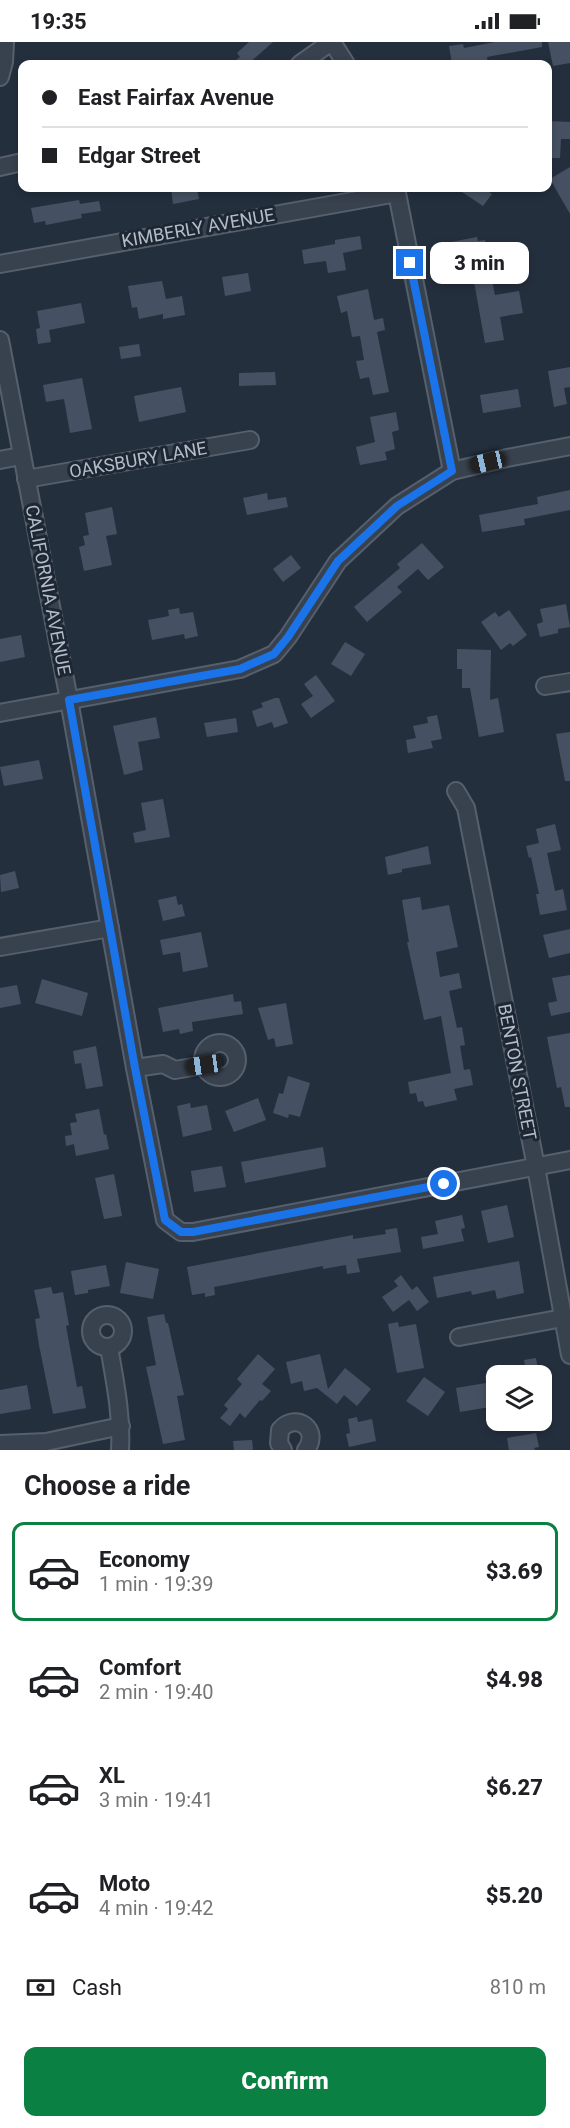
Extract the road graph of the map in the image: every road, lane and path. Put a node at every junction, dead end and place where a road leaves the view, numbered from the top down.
1 (5, 42) edge
2 (331, 42) edge
3 (306, 60) edge
4 (343, 60) edge
5 (0, 77) edge
6 (18, 163) edge
7 (0, 167) edge
8 (385, 192) edge
9 (396, 192) edge
10 (0, 264) edge
11 (0, 340) edge
12 (250, 440) dead end
13 (570, 446) edge
14 (21, 456) junction
15 (0, 460) edge
16 (452, 471) junction
17 (26, 479) junction
18 (570, 682) edge
19 (545, 686) dead end
20 (69, 700) junction
21 (0, 713) edge
22 (456, 791) dead end
23 (111, 928) junction
24 (0, 947) edge
25 (204, 1065) dead end
26 (135, 1068) junction
27 (570, 1160) edge
28 (536, 1167) junction
29 (563, 1318) junction
30 (459, 1337) dead end
31 (109, 1347) dead end
32 (570, 1355) edge
33 (122, 1426) junction
34 (0, 1444) edge
35 (120, 1450) edge
36 (284, 1450) edge
37 (306, 1450) edge

1 - 5 street
2 - 3 street
2 - 4 street
6 - 7 street
8 - 10 street, KIMBERLY AVENUE
9 - 16 street
11 - 14 street, CALIFORNIA AVENUE
12 - 17 street, OAKSBURY LANE
13 - 16 street
14 - 15 street
14 - 17 street, CALIFORNIA AVENUE
16 - 20 street
17 - 20 street, CALIFORNIA AVENUE
18 - 19 street
20 - 21 street
20 - 23 street, CALIFORNIA AVENUE
22 - 28 street, BENTON STREET
23 - 24 street
23 - 26 street, CALIFORNIA AVENUE
25 - 26 street
26 - 28 street, CALIFORNIA AVENUE
27 - 28 street
28 - 29 street, BENTON STREET
29 - 30 street
29 - 32 street, BENTON STREET
31 - 33 street
33 - 34 street
33 - 35 street
36 - 37 street

